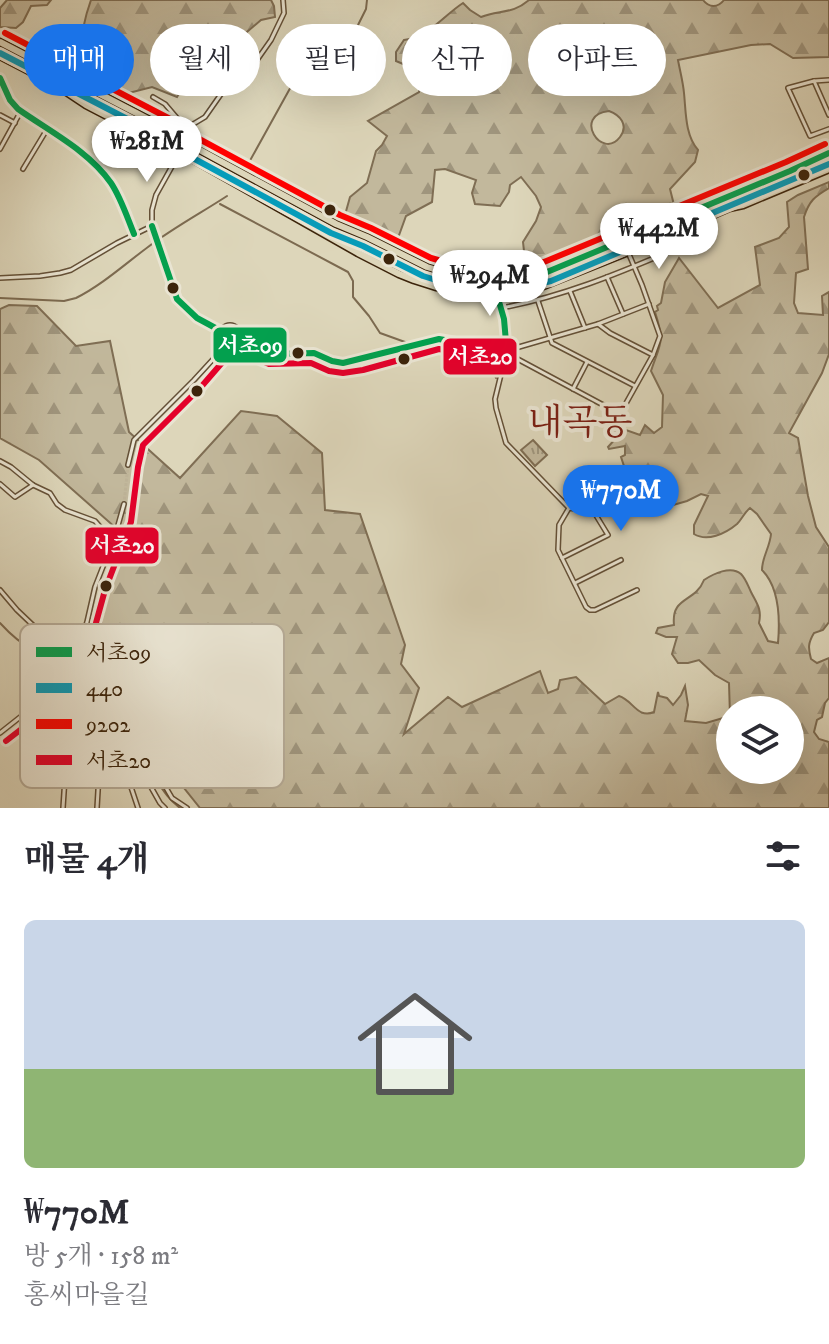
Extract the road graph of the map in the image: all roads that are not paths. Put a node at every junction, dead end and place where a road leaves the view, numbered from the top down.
1 (283, 0) edge
2 (0, 42) edge
3 (0, 56) edge
4 (0, 78) edge
5 (829, 80) edge
6 (814, 81) junction
7 (153, 97) dead end
8 (21, 111) junction
9 (0, 115) edge
10 (829, 115) edge
11 (15, 123) junction
12 (829, 129) edge
13 (46, 130) junction
14 (187, 130) junction
15 (185, 142) junction
16 (0, 149) edge
17 (180, 152) junction
18 (829, 153) edge
19 (23, 169) dead end
20 (829, 169) edge
21 (152, 226) junction
22 (134, 234) junction
23 (673, 250) dead end
24 (628, 252) junction
25 (635, 266) junction
26 (607, 277) junction
27 (0, 278) edge
28 (493, 281) junction
29 (495, 291) junction
30 (570, 291) junction
31 (538, 301) junction
32 (650, 304) junction
33 (501, 308) junction
34 (623, 314) junction
35 (598, 324) junction
36 (585, 328) junction
37 (221, 331) junction
38 (549, 337) junction
39 (239, 340) junction
40 (506, 342) junction
41 (225, 344) junction
42 (495, 349) junction
43 (512, 349) junction
44 (510, 355) junction
45 (653, 355) junction
46 (505, 358) junction
47 (587, 362) junction
48 (635, 386) junction
49 (573, 389) junction
50 (0, 461) edge
51 (128, 465) tunnel mouth
52 (0, 484) edge
53 (33, 485) junction
54 (124, 504) tunnel mouth
55 (569, 508) junction
56 (115, 536) junction
57 (562, 558) junction
58 (621, 560) dead end
59 (575, 583) junction
60 (0, 590) edge
61 (637, 590) dead end
62 (32, 624) edge
63 (86, 624) edge
64 (20, 717) edge
65 (0, 733) edge
66 (64, 788) edge
67 (99, 788) edge
68 (131, 788) edge
69 (152, 788) edge
70 (166, 788) edge
71 (63, 808) edge
72 (97, 808) edge
73 (138, 808) edge
74 (165, 808) edge
75 (187, 808) edge

1 - 14 street
2 - 15 main road
3 - 17 main road
4 - 8 street
5 - 6 street
6 - 10 street
6 - 12 street
7 - 14 street
8 - 11 street
8 - 13 street
9 - 11 street
11 - 16 street
13 - 19 street
13 - 22 street
14 - 15 street
15 - 17 street
15 - 28 main road
17 - 21 street
17 - 29 main road
18 - 28 main road
20 - 24 main road
21 - 22 street
21 - 37 street
22 - 27 street
23 - 25 street
24 - 25 street
24 - 29 main road
25 - 26 street
25 - 32 street
26 - 30 street
26 - 34 street
28 - 29 street
29 - 33 street
30 - 31 street
30 - 36 street
31 - 33 street
31 - 38 street
32 - 34 street
32 - 45 street
33 - 40 street
34 - 35 street
35 - 36 street
35 - 45 street
36 - 38 street
37 - 39 street
37 - 41 street
38 - 43 street
38 - 47 street
39 - 41 street
39 - 42 street
40 - 42 street
40 - 43 street
41 - 51 street
42 - 46 street
43 - 44 street
44 - 46 street
44 - 49 street
45 - 48 street
46 - 55 street
47 - 48 street
47 - 49 street
48 - 49 street
50 - 53 street
52 - 53 street
53 - 56 street
54 - 56 street
55 - 57 street
55 - 57 street
56 - 63 street
57 - 59 street
58 - 59 street
59 - 61 street
60 - 62 street
64 - 65 street
66 - 71 street
67 - 72 street
68 - 73 street
69 - 74 street
70 - 75 street

